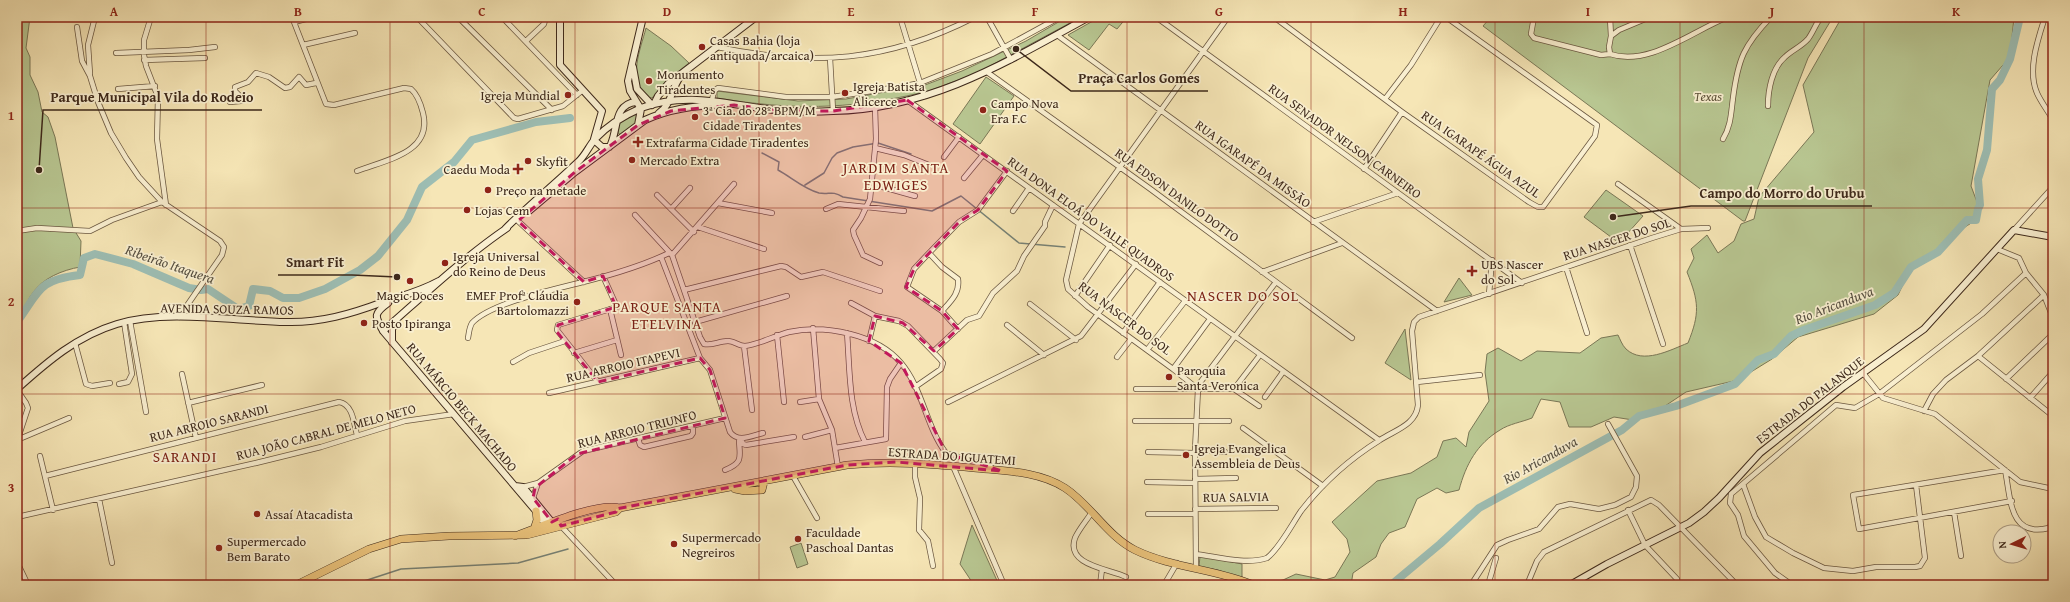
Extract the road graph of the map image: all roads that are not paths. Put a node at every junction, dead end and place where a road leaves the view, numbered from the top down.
1 (95, 17) edge
2 (151, 17) edge
3 (314, 17) edge
4 (417, 17) edge
5 (458, 17) edge
6 (502, 17) edge
7 (546, 17) edge
8 (560, 17) edge
9 (643, 17) edge
10 (756, 17) edge
11 (781, 17) edge
12 (830, 17) edge
13 (900, 17) edge
14 (975, 17) edge
15 (987, 17) edge
16 (1060, 17) edge
17 (1089, 17) edge
18 (1156, 17) edge
19 (1228, 17) edge
20 (1274, 17) edge
21 (1441, 17) edge
22 (1446, 17) edge
23 (1534, 17) edge
24 (1608, 17) edge
25 (1650, 17) edge
26 (1728, 17) edge
27 (1771, 17) edge
28 (1818, 17) edge
29 (2045, 17) edge
30 (293, 20) edge
31 (77, 27) dead end
32 (355, 33) dead end
33 (1057, 34) junction
34 (1611, 36) junction
35 (526, 41) junction
36 (303, 45) junction
37 (909, 45) junction
38 (215, 47) dead end
39 (717, 47) junction
40 (1004, 48) junction
41 (144, 51) junction
42 (1203, 51) junction
43 (116, 53) dead end
44 (1610, 54) junction
45 (204, 58) dead end
46 (830, 58) junction
47 (144, 60) junction
48 (1011, 60) junction
49 (633, 62) junction
50 (987, 72) junction
51 (683, 73) junction
52 (90, 76) junction
53 (316, 83) junction
54 (920, 83) junction
55 (155, 86) junction
56 (118, 90) dead end
57 (583, 90) junction
58 (577, 95) junction
59 (924, 96) junction
60 (832, 97) junction
61 (1385, 99) junction
62 (670, 100) junction
63 (712, 100) junction
64 (907, 100) junction
65 (230, 102) dead end
66 (636, 102) junction
67 (653, 104) junction
68 (734, 104) junction
69 (1768, 106) dead end
70 (875, 107) junction
71 (641, 109) junction
72 (552, 110) junction
73 (1160, 110) junction
74 (833, 111) junction
75 (1402, 112) junction
76 (657, 114) junction
77 (2053, 120) edge
78 (616, 122) junction
79 (638, 125) junction
80 (959, 137) junction
81 (1723, 139) dead end
82 (594, 140) junction
83 (609, 147) junction
84 (875, 148) junction
85 (983, 155) junction
86 (944, 157) dead end
87 (929, 165) dead end
88 (1120, 167) junction
89 (1364, 169) junction
90 (357, 171) dead end
91 (1007, 171) junction
92 (964, 178) dead end
93 (734, 184) dead end
94 (872, 184) junction
95 (1618, 184) dead end
96 (2053, 187) edge
97 (690, 188) dead end
98 (1029, 188) junction
99 (1398, 193) junction
100 (657, 195) dead end
101 (915, 196) dead end
102 (162, 202) junction
103 (718, 203) junction
104 (868, 204) junction
105 (166, 205) junction
106 (1053, 205) junction
107 (671, 209) junction
108 (826, 210) dead end
109 (904, 211) dead end
110 (1013, 211) dead end
111 (772, 213) dead end
112 (635, 215) dead end
113 (518, 221) junction
114 (1313, 222) junction
115 (1078, 224) junction
116 (698, 228) junction
117 (1708, 228) dead end
118 (505, 229) junction
119 (1681, 229) junction
120 (2014, 230) junction
121 (17, 231) edge
122 (694, 232) junction
123 (2053, 237) edge
124 (1342, 243) junction
125 (1110, 245) junction
126 (1630, 245) junction
127 (764, 249) dead end
128 (1997, 249) junction
129 (929, 253) junction
130 (671, 254) junction
131 (662, 257) junction
132 (1492, 260) junction
133 (880, 263) dead end
134 (1136, 264) junction
135 (1566, 267) junction
136 (1262, 272) junction
137 (2026, 273) junction
138 (603, 276) junction
139 (439, 281) junction
140 (584, 282) junction
141 (1160, 282) junction
142 (1276, 282) junction
143 (1522, 283) junction
144 (684, 290) junction
145 (880, 291) dead end
146 (1489, 294) junction
147 (2044, 295) junction
148 (787, 296) dead end
149 (1075, 296) junction
150 (400, 298) junction
151 (392, 300) junction
152 (1185, 301) junction
153 (851, 303) dead end
154 (1030, 304) dead end
155 (610, 309) junction
156 (409, 310) junction
157 (361, 311) junction
158 (1436, 311) junction
159 (942, 312) junction
160 (1098, 315) junction
161 (875, 316) junction
162 (179, 317) junction
163 (377, 318) junction
164 (398, 318) junction
165 (2053, 318) edge
166 (1210, 319) junction
167 (127, 322) junction
168 (695, 322) junction
169 (1007, 325) dead end
170 (813, 328) junction
171 (958, 329) junction
172 (383, 331) junction
173 (847, 333) junction
174 (1123, 333) junction
175 (1587, 333) dead end
176 (2053, 334) edge
177 (777, 335) junction
178 (1235, 337) junction
179 (468, 338) dead end
180 (1352, 338) dead end
181 (1131, 339) junction
182 (617, 340) junction
183 (1076, 340) junction
184 (565, 341) junction
185 (869, 341) junction
186 (392, 342) junction
187 (75, 343) junction
188 (1663, 344) dead end
189 (744, 346) junction
190 (1147, 350) junction
191 (934, 351) junction
192 (574, 353) junction
193 (621, 355) dead end
194 (1044, 355) junction
195 (1260, 355) junction
196 (1978, 356) junction
197 (1117, 357) dead end
198 (700, 358) junction
199 (513, 362) dead end
200 (901, 363) junction
201 (1173, 369) junction
202 (1283, 372) junction
203 (2053, 372) edge
204 (1863, 373) junction
205 (182, 374) dead end
206 (1480, 375) dead end
207 (2006, 379) junction
208 (598, 382) junction
209 (1417, 382) junction
210 (110, 383) dead end
211 (119, 384) dead end
212 (262, 385) dead end
213 (915, 387) junction
214 (1197, 388) junction
215 (1136, 389) dead end
216 (1234, 389) junction
217 (17, 390) edge
218 (549, 393) dead end
219 (1879, 394) junction
220 (1265, 398) dead end
221 (2030, 398) junction
222 (819, 399) junction
223 (784, 402) dead end
224 (800, 402) dead end
225 (948, 402) dead end
226 (188, 404) junction
227 (1259, 406) dead end
228 (752, 410) dead end
229 (1924, 411) junction
230 (146, 412) dead end
231 (454, 414) junction
232 (2053, 416) edge
233 (69, 418) dead end
234 (725, 418) junction
235 (1135, 420) dead end
236 (1196, 421) junction
237 (1229, 421) dead end
238 (1608, 424) dead end
239 (693, 426) junction
240 (1243, 428) dead end
241 (832, 430) junction
242 (763, 433) dead end
243 (357, 435) junction
244 (794, 437) dead end
245 (804, 437) dead end
246 (196, 438) junction
247 (638, 438) junction
248 (740, 438) junction
249 (1379, 440) junction
250 (17, 441) edge
251 (864, 442) junction
252 (835, 448) junction
253 (1195, 451) junction
254 (1148, 452) dead end
255 (1224, 452) dead end
256 (40, 456) dead end
257 (915, 463) junction
258 (953, 466) junction
259 (838, 467) junction
260 (724, 470) dead end
261 (2005, 470) junction
262 (1002, 471) junction
263 (45, 476) junction
264 (793, 476) junction
265 (1236, 478) dead end
266 (1195, 481) junction
267 (1147, 482) dead end
268 (538, 483) junction
269 (1743, 484) junction
270 (1916, 485) junction
271 (515, 486) junction
272 (1323, 486) junction
273 (523, 487) junction
274 (2053, 489) edge
275 (532, 498) junction
276 (98, 499) junction
277 (2012, 501) junction
278 (1276, 508) dead end
279 (617, 509) junction
280 (53, 510) junction
281 (1628, 510) junction
282 (1195, 511) junction
283 (536, 512) junction
284 (1092, 512) junction
285 (1954, 512) junction
286 (1148, 514) dead end
287 (17, 517) edge
288 (817, 518) dead end
289 (1921, 518) junction
290 (2053, 522) edge
291 (552, 526) junction
292 (1681, 527) junction
293 (534, 529) junction
294 (515, 536) junction
295 (1645, 545) junction
296 (1196, 554) junction
297 (1961, 556) dead end
298 (1496, 558) dead end
299 (17, 562) edge
300 (112, 563) dead end
301 (1177, 563) junction
302 (933, 566) dead end
303 (1196, 568) junction
304 (1102, 569) junction
305 (1126, 577) dead end
306 (1677, 579) dead end
307 (1475, 580) junction
308 (28, 585) edge
309 (296, 585) edge
310 (616, 585) edge
311 (1004, 585) edge
312 (1100, 585) edge
313 (1164, 585) edge
314 (1254, 585) edge
315 (1471, 585) edge
316 (1481, 585) edge
317 (1488, 585) edge
318 (1527, 585) edge
319 (1570, 585) edge
320 (1737, 585) edge
321 (1792, 585) edge

1 - 52 street
2 - 41 street
3 - 30 street
4 - 72 street
5 - 72 street
6 - 35 street
7 - 35 street
8 - 57 main road
9 - 49 main road
10 - 39 main road
11 - 12 street
13 - 37 street
14 - 37 street
15 - 40 street
16 - 40 street
17 - 33 main road
18 - 42 street, RUA SENADOR NELSON CARNEIRO
19 - 42 street, RUA NASCER DO SOL
20 - 61 street, RUA IGARAPÉ ÁGUA AZUL
21 - 61 street
22 - 75 street, RUA IGARAPÉ ÁGUA AZUL
23 - 44 street
24 - 34 street
25 - 34 street
26 - 44 street
27 - 81 street
28 - 69 street
29 - 77 street
30 - 36 street
31 - 52 street
32 - 36 street
33 - 48 main road
33 - 73 street, RUA IGARAPÉ DA MISSÃO
34 - 44 street
35 - 58 street
36 - 53 street
37 - 46 street
37 - 54 street
38 - 41 street
39 - 46 street
39 - 51 main road
40 - 48 street
40 - 54 street
41 - 43 street
41 - 47 street
42 - 73 street, RUA NASCER DO SOL
42 - 89 street, RUA SENADOR NELSON CARNEIRO
45 - 47 street
46 - 60 street
47 - 55 street
48 - 50 main road
49 - 66 main road
49 - 67 main road
50 - 59 main road
50 - 88 street, RUA EDSON DANILO DOTTO
51 - 62 main road
51 - 67 main road
52 - 102 street
53 - 65 street
53 - 90 street
54 - 59 street
54 - 60 street
55 - 56 street
55 - 105 street
57 - 58 street
57 - 82 main road
58 - 72 street
59 - 64 main road
60 - 63 street
60 - 74 street
61 - 75 street, RUA IGARAPÉ ÁGUA AZUL
62 - 63 main road
62 - 67 main road
62 - 76 main road
63 - 68 main road
64 - 70 main road
64 - 80 street, RUA DONA ELOÁ DO VALLE QUADROS
66 - 71 main road
66 - 78 main road
67 - 71 main road
68 - 74 main road
68 - 76 main road
70 - 74 main road
70 - 84 street
71 - 78 main road
71 - 79 main road
73 - 88 street, RUA NASCER DO SOL
73 - 114 street, RUA IGARAPÉ DA MISSÃO
75 - 89 street
76 - 79 main road, AVENIDA SOUZA RAMOS
78 - 82 main road
78 - 83 main road
79 - 83 main road, AVENIDA SOUZA RAMOS
80 - 85 street, RUA DONA ELOÁ DO VALLE QUADROS
80 - 86 street
82 - 83 main road
82 - 118 main road, AVENIDA SOUZA RAMOS
83 - 113 main road, AVENIDA SOUZA RAMOS
84 - 87 street
84 - 94 street
85 - 91 street, RUA DONA ELOÁ DO VALLE QUADROS
85 - 92 street
88 - 115 street, RUA NASCER DO SOL
88 - 136 street, RUA EDSON DANILO DOTTO
89 - 99 street, RUA SENADOR NELSON CARNEIRO
91 - 98 street, RUA DONA ELOÁ DO VALLE QUADROS
91 - 129 street
93 - 103 street
94 - 101 street
94 - 104 street
95 - 119 street
96 - 120 street
97 - 107 street
98 - 106 street, RUA DONA ELOÁ DO VALLE QUADROS
98 - 110 street
99 - 114 street
99 - 132 street, RUA SENADOR NELSON CARNEIRO
100 - 107 street
102 - 105 street
102 - 121 street
103 - 111 street
103 - 116 street
104 - 108 street
104 - 109 street
104 - 133 street
105 - 162 street
106 - 115 street, RUA DONA ELOÁ DO VALLE QUADROS
106 - 171 street
107 - 122 street
112 - 130 street
113 - 118 main road, AVENIDA SOUZA RAMOS
113 - 140 street
114 - 124 street, RUA IGARAPÉ DA MISSÃO
115 - 125 street, RUA DONA ELOÁ DO VALLE QUADROS
115 - 149 street, RUA NASCER DO SOL
116 - 122 street
116 - 127 street
117 - 119 street, RUA NASCER DO SOL
118 - 139 main road, AVENIDA SOUZA RAMOS
119 - 126 street, RUA NASCER DO SOL
120 - 123 main road
120 - 128 main road, ESTRADA DO PALANQUE
122 - 130 street
124 - 136 street
124 - 158 street, RUA IGARAPÉ DA MISSÃO
125 - 134 street, RUA DONA ELOÁ DO VALLE QUADROS
125 - 149 street
126 - 135 street, RUA NASCER DO SOL
126 - 188 street
128 - 137 street
128 - 204 main road, ESTRADA DO PALANQUE
129 - 159 street
129 - 159 street
130 - 131 street
130 - 144 street
131 - 138 street
131 - 198 street
132 - 143 street, RUA SENADOR NELSON CARNEIRO
132 - 146 street
134 - 141 street, RUA DONA ELOÁ DO VALLE QUADROS
134 - 160 street
135 - 143 street, RUA NASCER DO SOL
135 - 175 street
136 - 142 street, RUA EDSON DANILO DOTTO
137 - 147 street
137 - 219 street
138 - 140 street
138 - 155 street
139 - 150 main road, AVENIDA SOUZA RAMOS
139 - 156 main road, AVENIDA SOUZA RAMOS
140 - 179 street
141 - 152 street, RUA DONA ELOÁ DO VALLE QUADROS
141 - 174 street
142 - 178 street
142 - 180 street, RUA EDSON DANILO DOTTO
143 - 146 street, RUA NASCER DO SOL
144 - 145 street
144 - 168 street
146 - 158 street, RUA NASCER DO SOL
147 - 165 street
147 - 196 street
148 - 168 street
149 - 160 street, RUA NASCER DO SOL
150 - 151 main road, AVENIDA SOUZA RAMOS
150 - 156 main road
151 - 157 main road, AVENIDA SOUZA RAMOS
151 - 163 main road, AVENIDA SOUZA RAMOS
152 - 166 street, RUA DONA ELOÁ DO VALLE QUADROS
152 - 190 street
153 - 161 street
154 - 183 street
155 - 182 street
155 - 184 street
156 - 164 main road, AVENIDA SOUZA RAMOS
157 - 162 main road, AVENIDA SOUZA RAMOS
157 - 163 main road
158 - 209 street, RUA NASCER DO SOL
159 - 171 street
160 - 174 street, RUA NASCER DO SOL
160 - 183 street
161 - 185 street
161 - 191 street
162 - 167 main road, AVENIDA SOUZA RAMOS
163 - 172 main road
164 - 172 main road, AVENIDA SOUZA RAMOS
164 - 186 main road, RUA MÁRCIO BECK MACHADO
166 - 178 street, RUA DONA ELOÁ DO VALLE QUADROS
166 - 201 street
167 - 187 main road, AVENIDA SOUZA RAMOS
167 - 211 street
167 - 230 street
168 - 189 street
169 - 194 street
170 - 173 street
170 - 177 street
170 - 222 street
171 - 191 street
172 - 186 main road, RUA MÁRCIO BECK MACHADO
173 - 185 street
173 - 251 street
174 - 181 street, RUA NASCER DO SOL
176 - 207 street
177 - 189 street
177 - 223 street
178 - 195 street, RUA DONA ELOÁ DO VALLE QUADROS
178 - 214 street
181 - 190 street, RUA NASCER DO SOL
181 - 197 street
182 - 192 street
182 - 193 street
183 - 194 street
184 - 192 street
184 - 199 street
185 - 200 street
186 - 231 main road, RUA MÁRCIO BECK MACHADO
187 - 210 street
187 - 217 main road, AVENIDA SOUZA RAMOS
189 - 228 street
190 - 201 street, RUA NASCER DO SOL
191 - 213 street
192 - 208 street
194 - 225 street
195 - 202 street, RUA DONA ELOÁ DO VALLE QUADROS
195 - 216 street
196 - 207 street
196 - 229 street
198 - 208 street, RUA ARROIO ITAPEVI
198 - 234 street
200 - 213 street
200 - 251 street
201 - 214 street, RUA NASCER DO SOL
202 - 220 street
202 - 249 street, RUA DONA ELOÁ DO VALLE QUADROS
203 - 221 street
204 - 219 street
204 - 292 main road, ESTRADA DO PALANQUE
205 - 226 street
206 - 209 street
207 - 221 street
208 - 218 street, RUA ARROIO ITAPEVI
209 - 249 street, RUA NASCER DO SOL
212 - 226 street
213 - 262 street
214 - 215 street
214 - 216 street
214 - 236 street
216 - 227 street
217 - 250 street
219 - 229 street
219 - 269 street
221 - 232 street
222 - 224 street
222 - 241 street
226 - 246 street
229 - 261 street
231 - 243 street, RUA JOÃO CABRAL DE MELO NETO
231 - 271 main road, RUA MÁRCIO BECK MACHADO
233 - 250 street
234 - 239 street, RUA ARROIO TRIUNFO
234 - 248 street
235 - 236 street
236 - 237 street
236 - 253 street
238 - 307 street
239 - 247 street, RUA ARROIO TRIUNFO
239 - 247 street
240 - 272 street
241 - 245 street
241 - 252 street
242 - 248 street
243 - 246 street, RUA ARROIO SARANDI
243 - 276 street, RUA JOÃO CABRAL DE MELO NETO
244 - 248 street
246 - 263 street, RUA ARROIO SARANDI
247 - 268 street, RUA ARROIO TRIUNFO
248 - 260 street
249 - 272 street, RUA NASCER DO SOL
251 - 252 street
252 - 259 street
253 - 254 street
253 - 255 street
253 - 266 street
256 - 263 street
257 - 258 main road, ESTRADA DO IGUATEMI
257 - 259 main road, ESTRADA DO IGUATEMI
257 - 302 street
258 - 262 main road, ESTRADA DO IGUATEMI
258 - 311 street
259 - 264 main road, ESTRADA DO IGUATEMI
261 - 270 street
261 - 274 street
261 - 277 street
262 - 284 main road, ESTRADA DO IGUATEMI
263 - 280 street
264 - 279 main road, ESTRADA DO IGUATEMI
264 - 288 street
265 - 266 street
266 - 267 street
266 - 282 street
268 - 273 street
268 - 275 street
269 - 289 street
269 - 321 street
270 - 289 street
270 - 289 street
271 - 273 main road, RUA MÁRCIO BECK MACHADO
271 - 283 main road, RUA MÁRCIO BECK MACHADO
272 - 296 street, RUA NASCER DO SOL
273 - 275 main road, RUA MÁRCIO BECK MACHADO
275 - 291 main road, RUA MÁRCIO BECK MACHADO
276 - 280 street, RUA JOÃO CABRAL DE MELO NETO
276 - 300 street
277 - 285 street
277 - 290 street
278 - 282 street, RUA SALVIA
279 - 291 main road, ESTRADA DO IGUATEMI
279 - 291 main road, ESTRADA DO IGUATEMI
280 - 287 street, RUA JOÃO CABRAL DE MELO NETO
281 - 292 street
281 - 295 street
281 - 318 street
282 - 286 street, RUA SALVIA
282 - 296 street
283 - 291 main road, RUA MÁRCIO BECK MACHADO
283 - 293 main road
284 - 301 main road, ESTRADA DO IGUATEMI
284 - 304 street
285 - 289 street
285 - 297 street
291 - 293 main road, ESTRADA DO IGUATEMI
291 - 294 main road, ESTRADA DO IGUATEMI
291 - 310 street, RUA MÁRCIO BECK MACHADO
292 - 295 main road, ESTRADA DO PALANQUE
292 - 320 street
293 - 294 main road, ESTRADA DO IGUATEMI
294 - 309 main road, ESTRADA DO IGUATEMI
295 - 306 street
295 - 319 main road, ESTRADA DO PALANQUE
296 - 303 street
298 - 317 street
299 - 308 street
301 - 303 main road, ESTRADA DO IGUATEMI
301 - 313 street
303 - 314 main road, ESTRADA DO IGUATEMI
304 - 305 street
304 - 312 street
307 - 315 street
307 - 316 street

